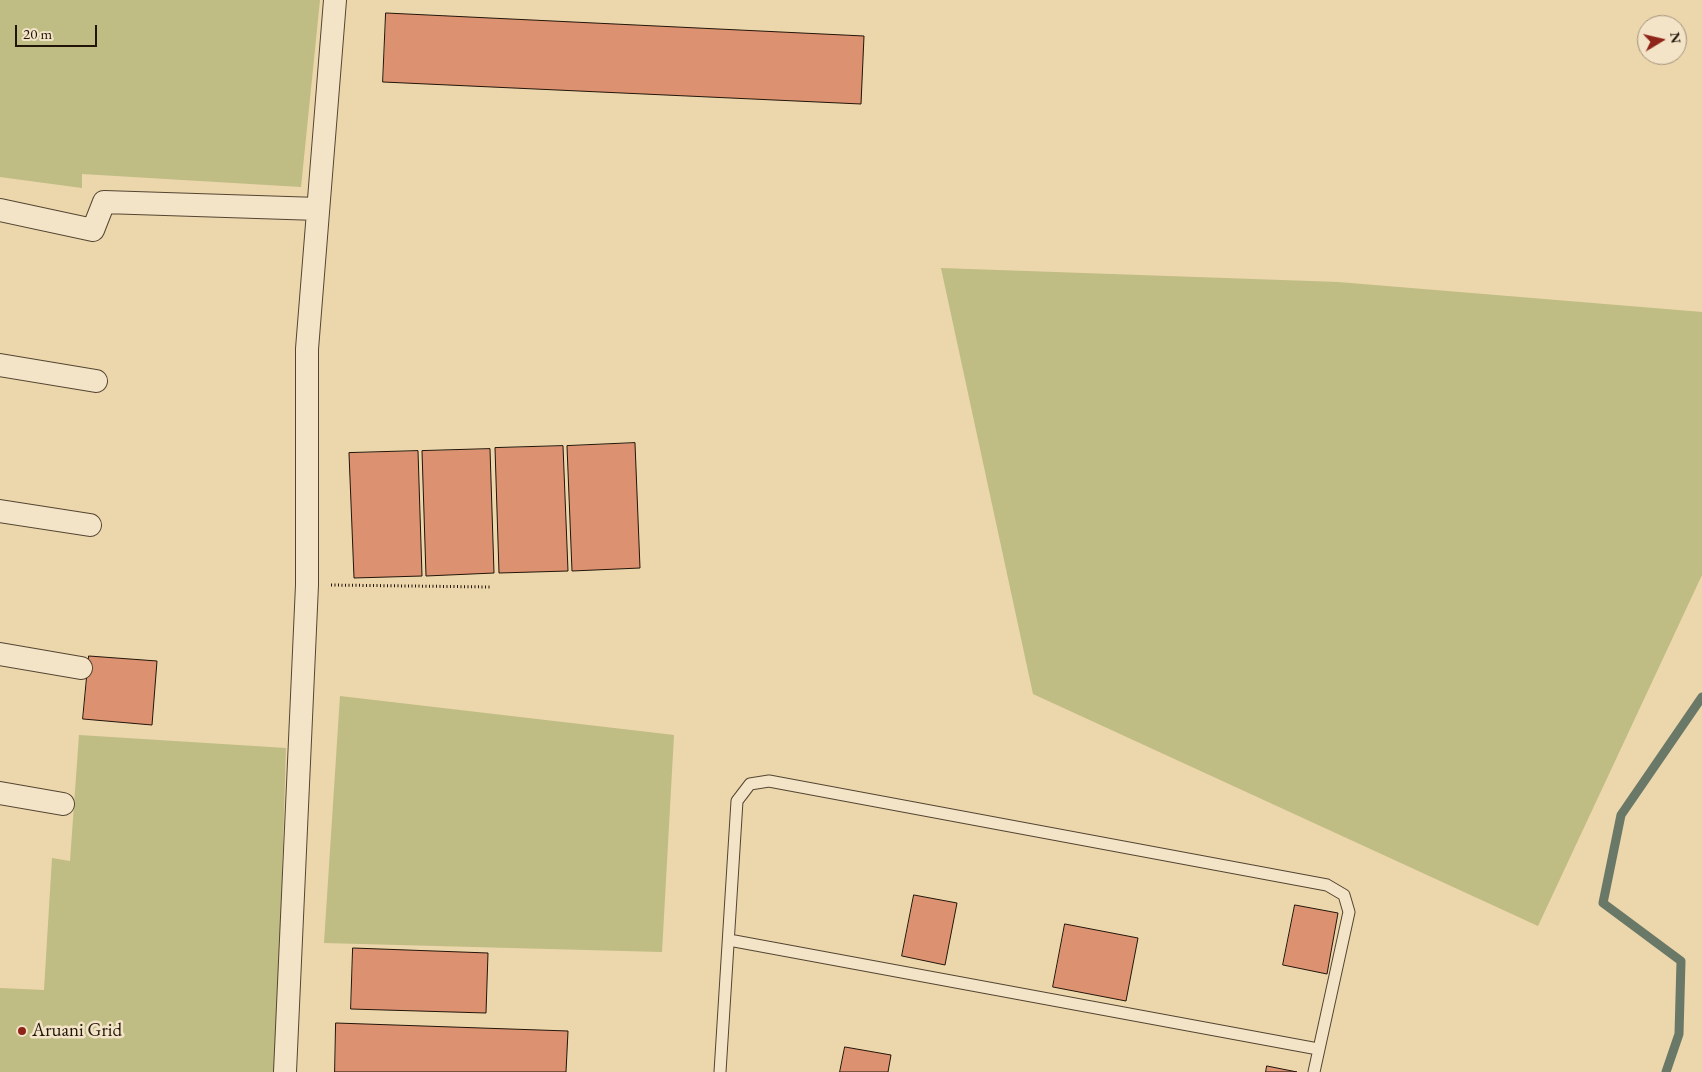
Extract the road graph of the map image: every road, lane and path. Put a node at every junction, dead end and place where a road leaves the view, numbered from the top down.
1 (335, 0) edge
2 (318, 209) junction
3 (0, 210) edge
4 (0, 366) edge
5 (96, 381) dead end
6 (0, 511) edge
7 (90, 525) dead end
8 (307, 585) junction
9 (490, 587) dead end
10 (0, 654) edge
11 (81, 668) dead end
12 (0, 793) edge
13 (63, 804) dead end
14 (729, 940) junction
15 (1318, 1049) junction
16 (285, 1072) edge
17 (720, 1072) edge
18 (1314, 1072) edge

1 - 2 street
2 - 3 street
2 - 8 street
4 - 5 street
6 - 7 street
8 - 9 path
8 - 16 street
10 - 11 street
12 - 13 street
14 - 15 lane
14 - 15 lane
14 - 17 lane
15 - 18 lane

